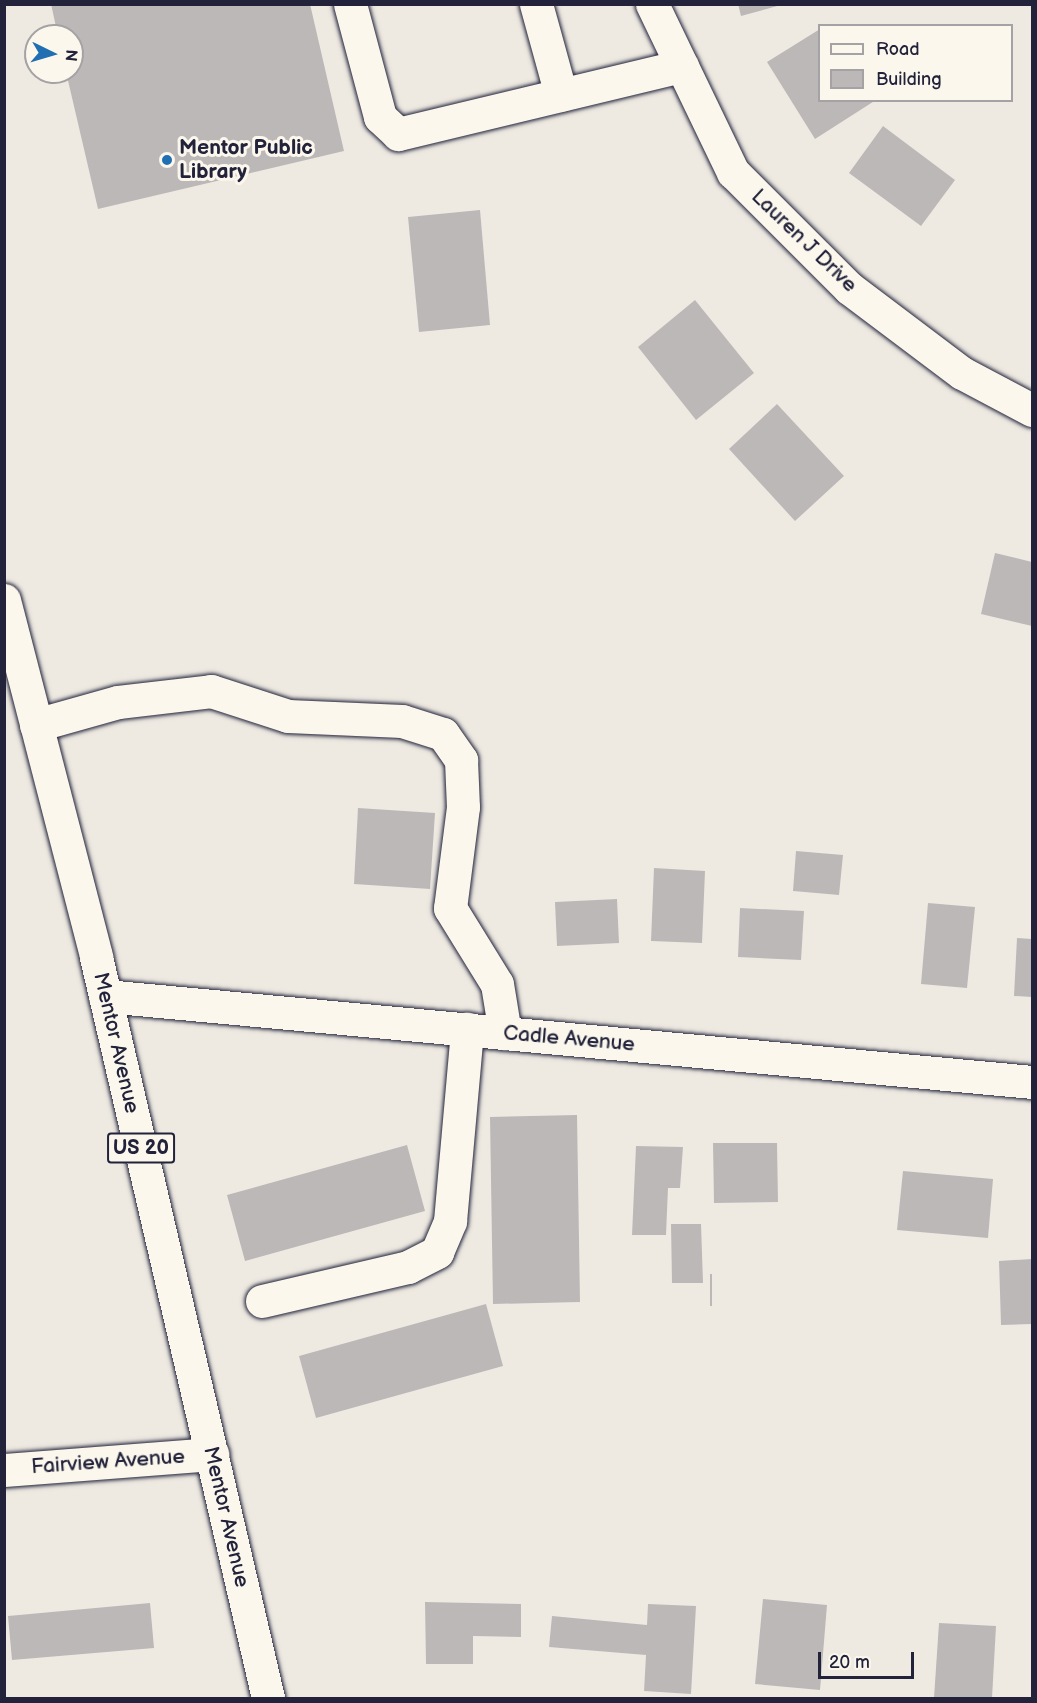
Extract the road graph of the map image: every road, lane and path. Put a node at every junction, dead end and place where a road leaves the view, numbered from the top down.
1 (351, 4) edge
2 (536, 4) edge
3 (652, 4) edge
4 (682, 66) junction
5 (561, 95) junction
6 (1032, 410) edge
7 (4, 600) edge
8 (36, 725) junction
9 (105, 996) junction
10 (467, 1029) junction
11 (505, 1032) junction
12 (1032, 1082) edge
13 (261, 1301) dead end
14 (212, 1454) junction
15 (4, 1470) edge
16 (268, 1698) edge

1 - 5 street
2 - 5 street
3 - 4 street, Lauren J Drive
4 - 5 street
4 - 6 street, Lauren J Drive
7 - 8 street, Mentor Avenue / US 20
8 - 9 street, Mentor Avenue / US 20
8 - 11 street
9 - 10 street, Cadle Avenue
9 - 14 street, Mentor Avenue / US 20
10 - 11 street, Cadle Avenue
10 - 13 street
11 - 12 street, Cadle Avenue
14 - 15 street, Fairview Avenue
14 - 16 street, Mentor Avenue / US 20

